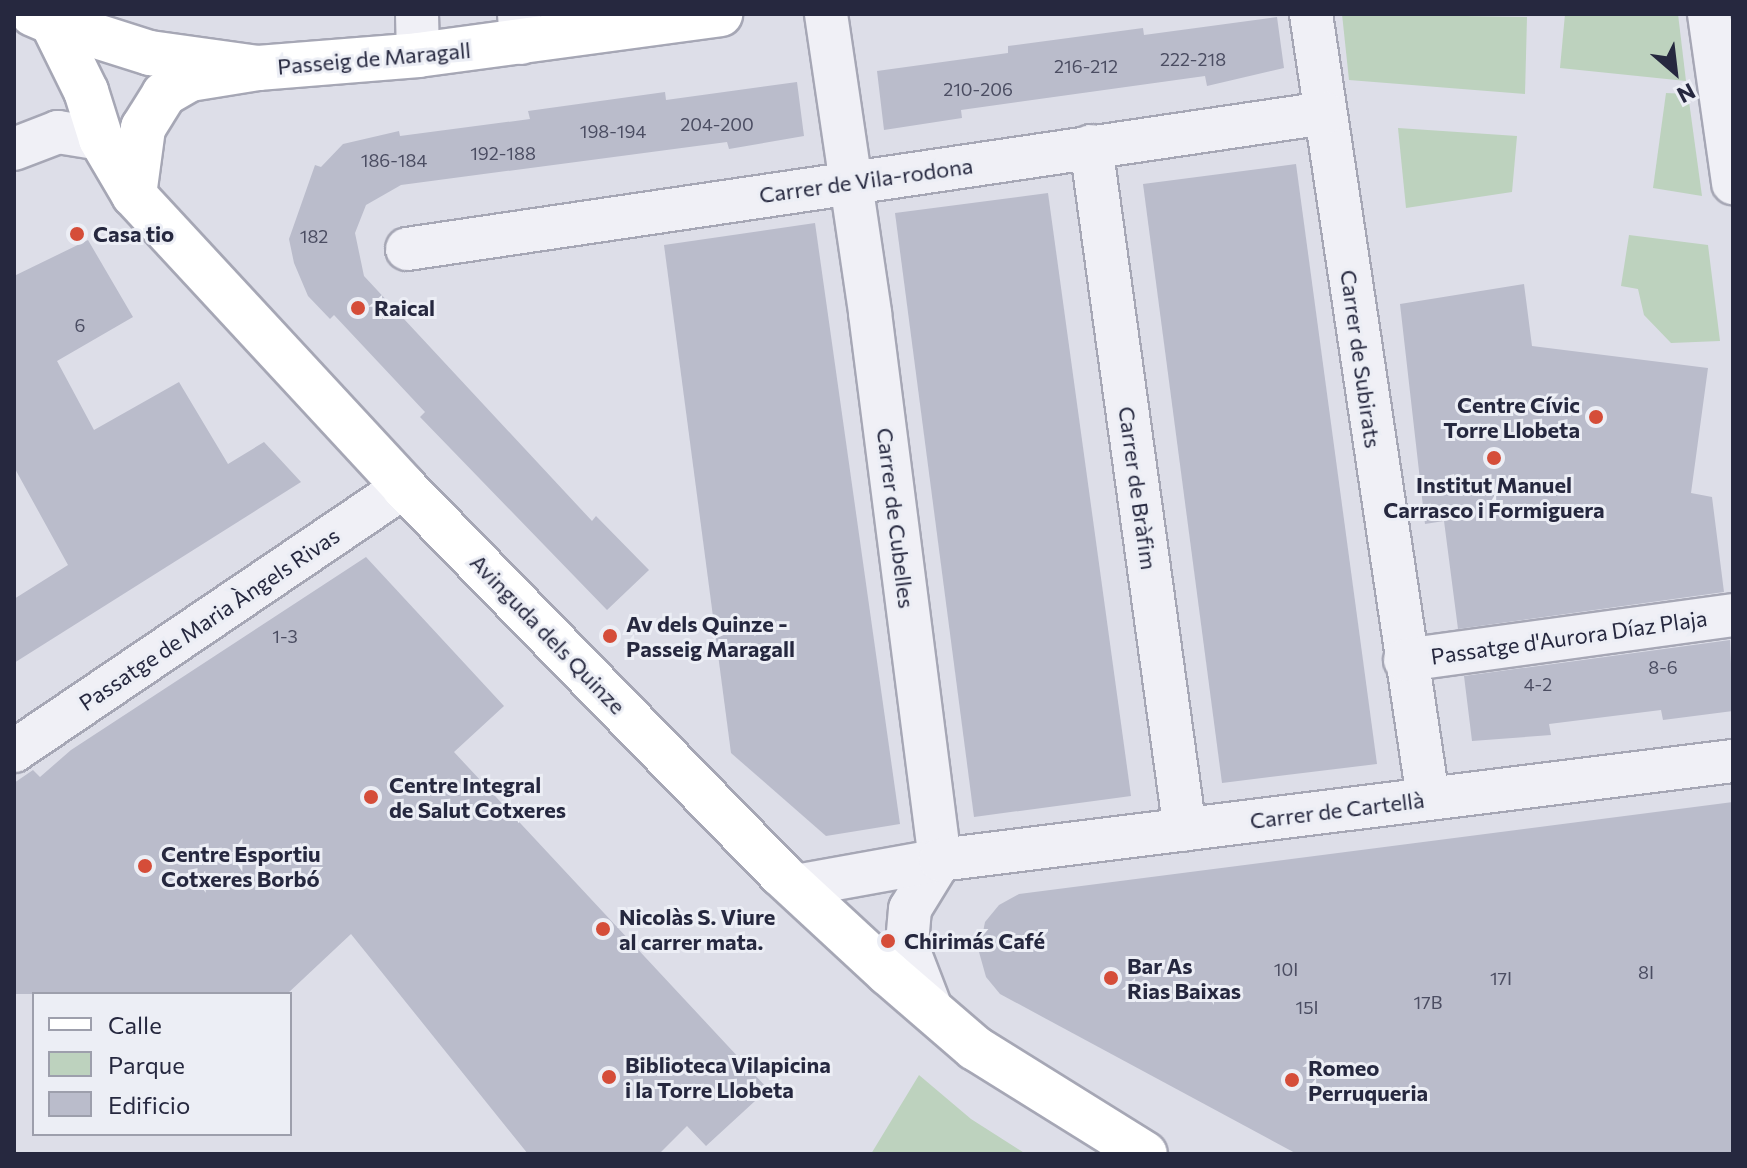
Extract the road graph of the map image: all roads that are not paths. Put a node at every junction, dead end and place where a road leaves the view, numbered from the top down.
1 (720, 14) edge
2 (826, 14) edge
3 (1311, 14) edge
4 (1709, 14) edge
5 (43, 18) edge
6 (520, 28) edge
7 (418, 35) edge
8 (258, 68) junction
9 (1725, 72) edge
10 (1325, 113) junction
11 (14, 123) edge
12 (14, 137) edge
13 (101, 139) junction
14 (1091, 146) junction
15 (14, 149) edge
16 (851, 182) junction
17 (1733, 183) edge
18 (134, 195) junction
19 (407, 249) dead end
20 (404, 487) junction
21 (1733, 615) edge
22 (1405, 660) junction
23 (14, 751) edge
24 (1733, 761) edge
25 (1428, 798) junction
26 (1185, 830) junction
27 (940, 860) junction
28 (796, 886) junction
29 (932, 1011) junction
30 (1145, 1154) edge

1 - 6 main road, Passeig de Maragall
2 - 16 street, Carrer de Cubelles
3 - 10 street, Carrer de Subirats
4 - 9 street
5 - 8 main road, Passeig de Maragall
5 - 13 main road, Avinguda dels Quinze
6 - 7 main road, Passeig de Maragall
7 - 8 main road, Passeig de Maragall
8 - 18 main road
9 - 17 street
10 - 14 street, Carrer de Vila-rodona
10 - 22 street, Carrer de Subirats
11 - 12 street
13 - 15 street
13 - 18 main road, Avinguda dels Quinze
14 - 16 street, Carrer de Vila-rodona
14 - 26 street, Carrer de Bràfim
16 - 19 street, Carrer de Vila-rodona
16 - 27 street, Carrer de Cubelles
18 - 20 main road, Avinguda dels Quinze
20 - 23 street, Passatge de Maria Àngels Rivas
20 - 28 main road, Avinguda dels Quinze
21 - 22 street, Passatge d'Aurora Díaz Plaja
22 - 25 street, Carrer de Subirats
24 - 25 street, Carrer de Cartellà
25 - 26 street, Carrer de Cartellà
26 - 27 street, Carrer de Cartellà
27 - 28 street, Carrer de Cartellà
27 - 29 street
28 - 29 main road, Avinguda dels Quinze
29 - 30 main road, Avinguda dels Quinze

